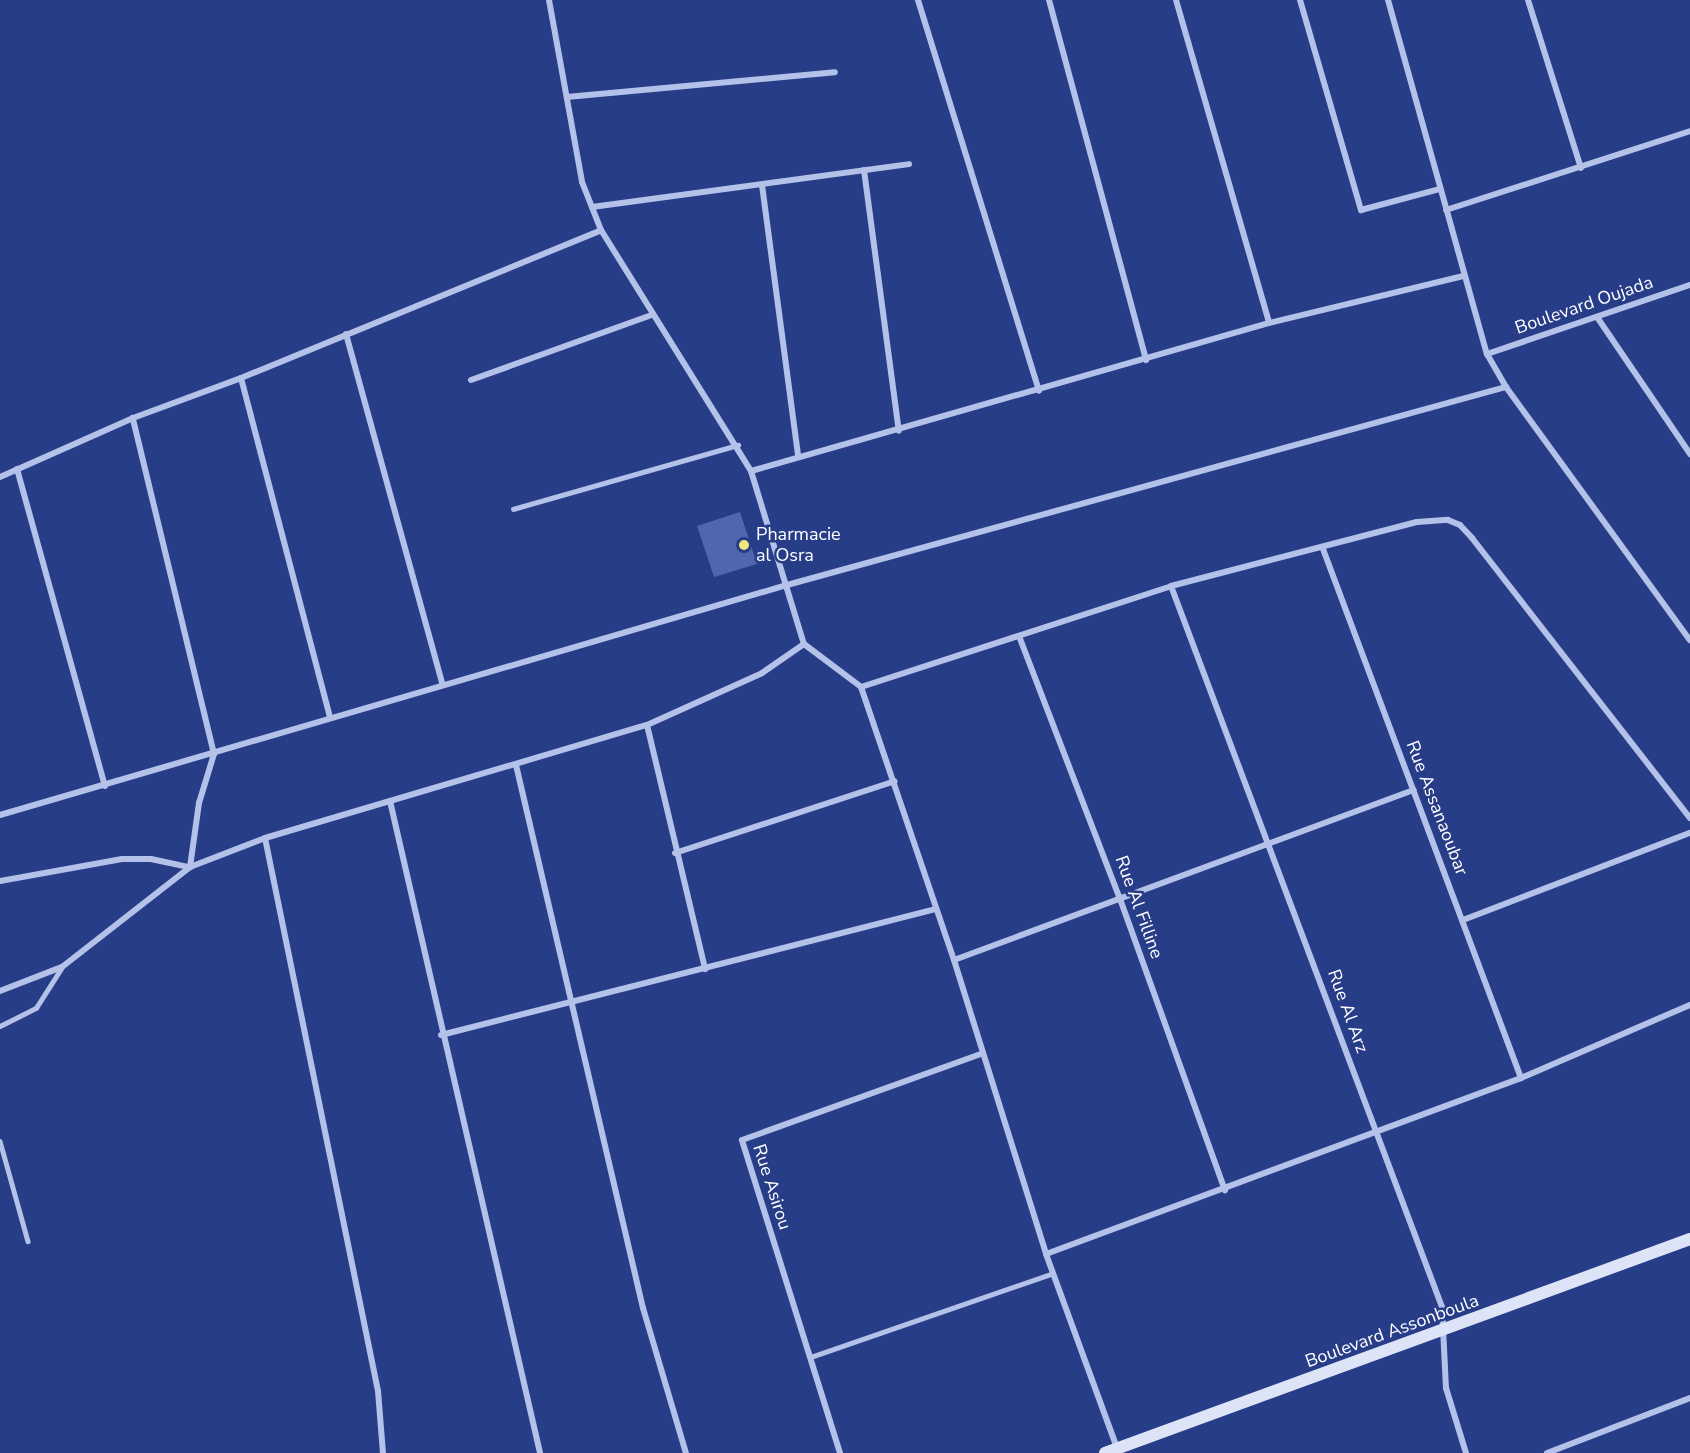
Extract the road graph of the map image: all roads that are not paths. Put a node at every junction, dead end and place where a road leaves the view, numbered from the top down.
1 (549, 0) edge
2 (918, 0) edge
3 (1049, 0) edge
4 (1176, 0) edge
5 (1300, 0) edge
6 (1388, 0) edge
7 (1528, 0) edge
8 (835, 72) dead end
9 (567, 97) junction
10 (1690, 131) edge
11 (909, 164) dead end
12 (1581, 168) junction
13 (864, 170) junction
14 (762, 185) junction
15 (1440, 189) junction
16 (592, 207) junction
17 (1446, 210) junction
18 (601, 230) junction
19 (1464, 276) junction
20 (1690, 285) edge
21 (652, 315) junction
22 (1597, 316) junction
23 (1269, 323) junction
24 (346, 334) junction
25 (1487, 354) junction
26 (1146, 360) junction
27 (241, 378) junction
28 (471, 380) dead end
29 (1506, 387) junction
30 (1039, 391) junction
31 (133, 418) junction
32 (899, 431) junction
33 (738, 445) junction
34 (1690, 454) edge
35 (798, 456) junction
36 (17, 470) junction
37 (752, 471) junction
38 (0, 477) edge
39 (513, 509) dead end
40 (1323, 549) junction
41 (787, 585) junction
42 (1171, 586) junction
43 (1019, 636) junction
44 (1690, 640) edge
45 (804, 644) junction
46 (442, 683) junction
47 (861, 687) junction
48 (330, 717) junction
49 (647, 724) junction
50 (214, 754) junction
51 (516, 765) junction
52 (896, 781) junction
53 (105, 786) junction
54 (1414, 790) junction
55 (390, 801) junction
56 (0, 815) edge
57 (1690, 818) edge
58 (1690, 833) edge
59 (265, 838) junction
60 (1269, 842) junction
61 (675, 853) junction
62 (190, 867) junction
63 (0, 881) edge
64 (1119, 896) junction
65 (936, 909) junction
66 (1463, 920) junction
67 (954, 960) junction
68 (62, 967) junction
69 (705, 969) junction
70 (0, 991) edge
71 (572, 1001) junction
72 (1690, 1005) edge
73 (0, 1026) edge
74 (441, 1035) junction
75 (983, 1053) junction
76 (1521, 1078) junction
77 (1377, 1133) junction
78 (0, 1141) edge
79 (1225, 1190) junction
80 (1690, 1239) edge
81 (28, 1241) dead end
82 (1046, 1254) junction
83 (1053, 1273) junction
84 (1442, 1332) junction
85 (811, 1358) junction
86 (1690, 1398) edge
87 (1111, 1451) edge
88 (383, 1453) edge
89 (540, 1453) edge
90 (686, 1453) edge
91 (840, 1453) edge
92 (1466, 1453) edge
93 (1547, 1453) edge

1 - 9 street
2 - 30 street
3 - 26 street
4 - 23 street
5 - 15 street
6 - 15 street
7 - 12 street
8 - 9 street
9 - 16 street
10 - 12 street
11 - 13 street
12 - 17 street
13 - 14 street
13 - 32 street
14 - 16 street
14 - 35 street
15 - 17 street
16 - 18 street
17 - 19 street
18 - 21 street
18 - 24 street
19 - 23 street
19 - 25 street
20 - 22 street, Boulevard Oujada
21 - 28 street
21 - 33 street
22 - 25 street, Boulevard Oujada
22 - 34 street
23 - 26 street
24 - 27 street
24 - 46 street
25 - 29 street
26 - 30 street
27 - 31 street
27 - 48 street
29 - 41 street
29 - 44 street
30 - 32 street
31 - 36 street
31 - 50 street
32 - 35 street
33 - 37 street
33 - 39 lane
35 - 37 street
36 - 38 street
36 - 53 street
37 - 41 street
40 - 42 street
40 - 54 street, Rue Assanaoubar
40 - 57 street
41 - 45 street
41 - 46 street
42 - 43 street
42 - 60 street, Rue Al Arz
43 - 47 street
43 - 64 street, Rue Al Filline
45 - 47 street
45 - 49 street
46 - 48 street
47 - 52 street
48 - 50 street
49 - 51 street
49 - 61 street
50 - 53 street
50 - 62 street
51 - 55 street
51 - 71 street
52 - 61 street
52 - 65 street
53 - 56 street
54 - 60 street
54 - 66 street, Rue Assanaoubar
55 - 59 street
55 - 74 street
58 - 66 street
59 - 62 street
59 - 88 street
60 - 64 street
60 - 77 street, Rue Al Arz
61 - 69 street
62 - 63 street
62 - 68 street
64 - 67 street
64 - 79 street, Rue Al Filline
65 - 67 street
65 - 69 street
66 - 76 street, Rue Assanaoubar
67 - 75 street
68 - 70 street
68 - 73 lane
69 - 71 street
71 - 74 street
71 - 90 street
72 - 76 street
74 - 89 street
75 - 82 street
75 - 85 street, Rue Asirou
76 - 77 street
77 - 79 street
77 - 84 street, Rue Al Arz
78 - 81 lane
79 - 82 street
80 - 84 street, Boulevard Assonboula
82 - 83 street
83 - 85 lane
83 - 87 street
84 - 87 street, Boulevard Assonboula
84 - 92 street, Rue Al Arz
85 - 91 street, Rue Asirou
86 - 93 street

